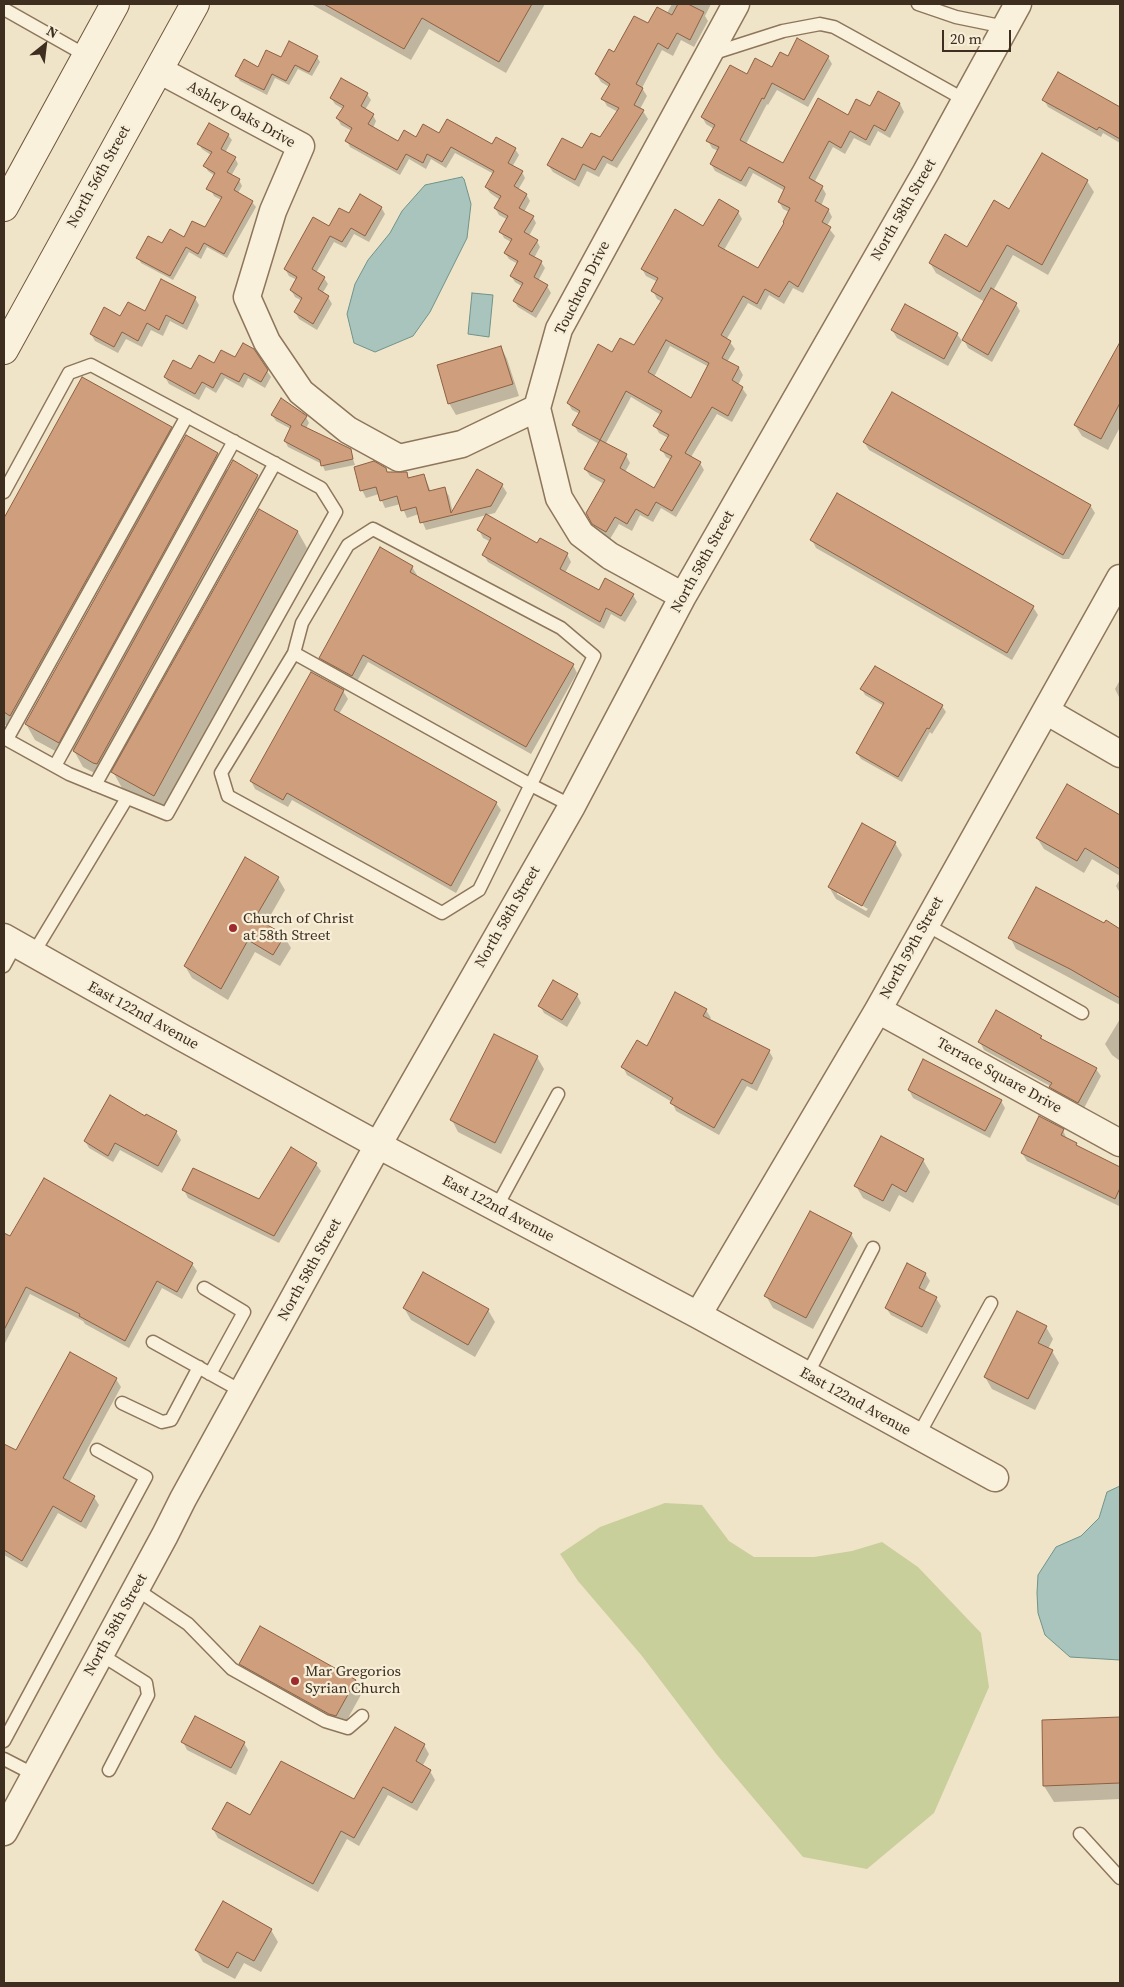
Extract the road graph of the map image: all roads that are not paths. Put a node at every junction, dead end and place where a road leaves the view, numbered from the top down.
1 (115, 4) edge
2 (195, 4) edge
3 (736, 4) edge
4 (918, 4) edge
5 (1018, 4) edge
6 (4, 9) edge
7 (1005, 27) junction
8 (710, 54) junction
9 (87, 56) junction
10 (159, 70) junction
11 (965, 100) junction
12 (4, 207) edge
13 (4, 350) edge
14 (538, 408) junction
15 (187, 416) junction
16 (234, 441) junction
17 (276, 463) junction
18 (4, 492) edge
19 (1120, 578) edge
20 (683, 596) junction
21 (294, 653) junction
22 (1046, 711) junction
23 (5, 738) edge
24 (1120, 754) edge
25 (54, 766) junction
26 (95, 785) junction
27 (531, 785) junction
28 (127, 798) junction
29 (572, 806) junction
30 (925, 924) junction
31 (18, 945) edge
32 (4, 966) edge
33 (878, 1010) junction
34 (1082, 1013) dead end
35 (558, 1094) dead end
36 (1120, 1143) edge
37 (378, 1145) junction
38 (496, 1208) junction
39 (873, 1248) dead end
40 (204, 1288) dead end
41 (991, 1304) dead end
42 (698, 1315) junction
43 (153, 1342) dead end
44 (205, 1370) junction
45 (807, 1376) junction
46 (243, 1392) junction
47 (122, 1403) dead end
48 (918, 1436) junction
49 (97, 1450) dead end
50 (995, 1478) dead end
51 (136, 1589) junction
52 (100, 1654) junction
53 (362, 1716) dead end
54 (4, 1740) edge
55 (4, 1760) edge
56 (108, 1770) dead end
57 (35, 1775) junction
58 (4, 1832) edge
59 (1080, 1834) dead end
60 (1120, 1878) edge

1 - 9 main road
2 - 10 main road, North 56th Street
3 - 8 street, Touchton Drive
4 - 7 lane
5 - 7 street, North 58th Street
6 - 9 lane
7 - 11 street, North 58th Street
8 - 11 lane
8 - 14 street, Touchton Drive
9 - 12 main road
10 - 13 main road, North 56th Street
10 - 14 street, Ashley Oaks Drive
11 - 20 street, North 58th Street
14 - 20 street, Touchton Drive
15 - 16 lane
15 - 18 lane
15 - 23 lane
16 - 17 lane
16 - 25 lane
17 - 26 lane
17 - 28 lane
19 - 22 street, North 59th Street
20 - 29 street, North 58th Street
21 - 27 lane
21 - 27 lane
21 - 27 lane
22 - 24 street
22 - 30 street, North 59th Street
23 - 25 lane
25 - 26 lane
26 - 28 lane
27 - 29 lane
28 - 31 lane
29 - 37 street, North 58th Street
30 - 33 street, North 59th Street
30 - 34 lane
31 - 32 lane
31 - 37 street, East 122nd Avenue
33 - 36 street, Terrace Square Drive
33 - 42 street, North 59th Street
35 - 38 lane
37 - 38 street, East 122nd Avenue
37 - 46 street, North 58th Street
38 - 42 street, East 122nd Avenue
39 - 45 lane
40 - 44 lane
41 - 48 lane
42 - 45 street, East 122nd Avenue
43 - 44 lane
44 - 46 lane
44 - 47 lane
45 - 48 street, East 122nd Avenue
46 - 51 street, North 58th Street
48 - 50 street, East 122nd Avenue
49 - 54 lane
51 - 52 street, North 58th Street
51 - 53 lane
52 - 56 lane
52 - 57 street, North 58th Street
55 - 57 lane
57 - 58 street, North 58th Street
59 - 60 lane

